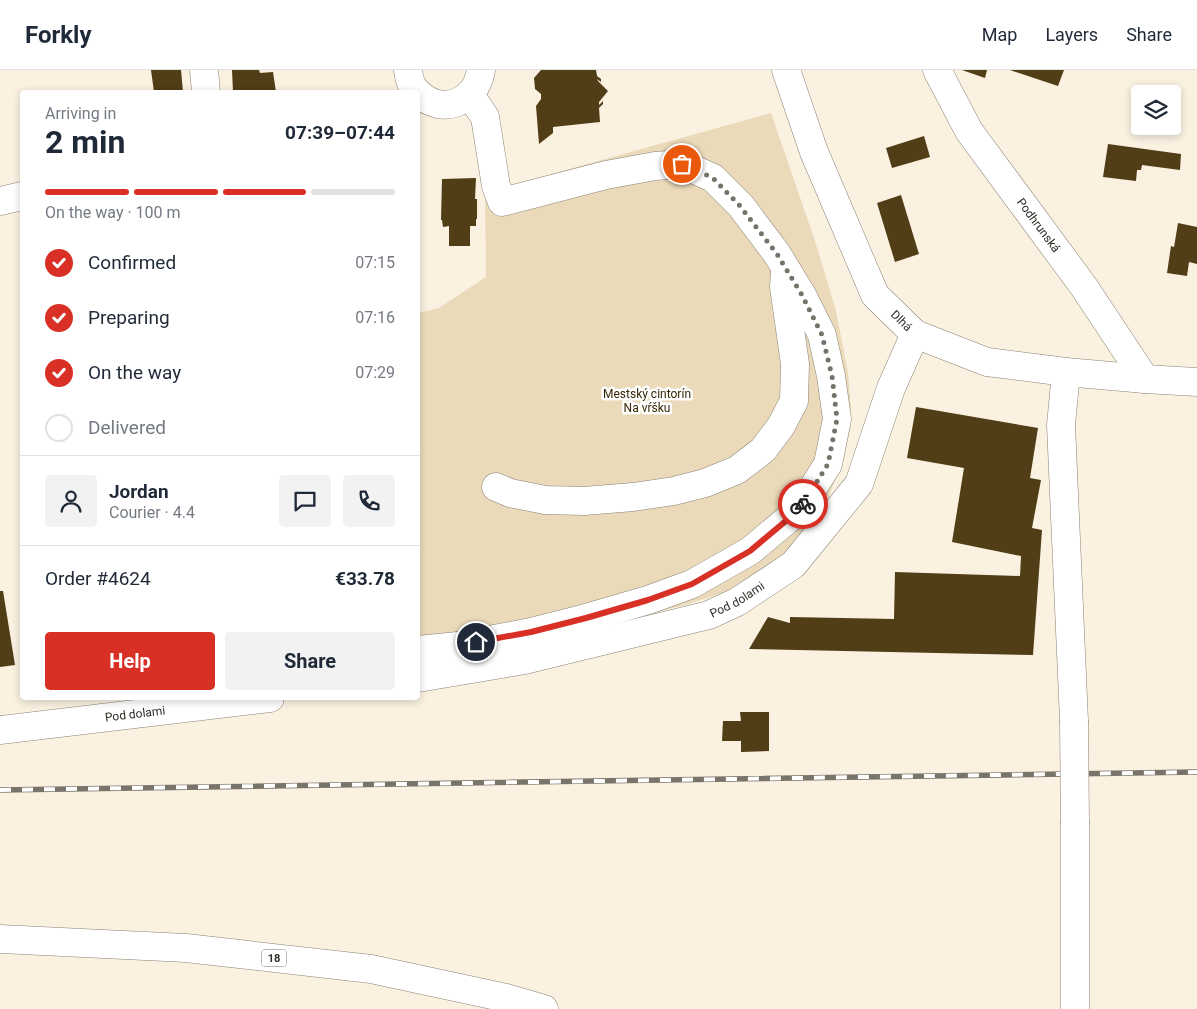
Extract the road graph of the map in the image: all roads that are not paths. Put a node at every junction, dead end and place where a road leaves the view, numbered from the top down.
1 (204, 70) edge
2 (408, 70) edge
3 (480, 70) edge
4 (786, 70) edge
5 (937, 70) edge
6 (206, 90) edge
7 (415, 90) edge
8 (470, 95) junction
9 (420, 97) edge
10 (20, 196) edge
11 (0, 201) edge
12 (785, 267) junction
13 (914, 334) junction
14 (1066, 372) junction
15 (1145, 379) junction
16 (1197, 382) edge
17 (496, 487) dead end
18 (420, 650) edge
19 (420, 678) edge
20 (253, 700) edge
21 (0, 730) edge
22 (0, 939) edge
23 (544, 1009) edge
24 (1075, 1009) edge

1 - 6 street
2 - 7 street
3 - 8 street
4 - 13 street, Dlhá
5 - 15 street, Podhrunská
8 - 9 street
8 - 12 street
10 - 11 street
12 - 17 street
12 - 18 street
13 - 14 street, Dlhá
13 - 19 street, Pod dolami
14 - 15 street, Dlhá
14 - 24 street, bridge
15 - 16 street, Dlhá
20 - 21 street, Pod dolami
22 - 23 street, 18

